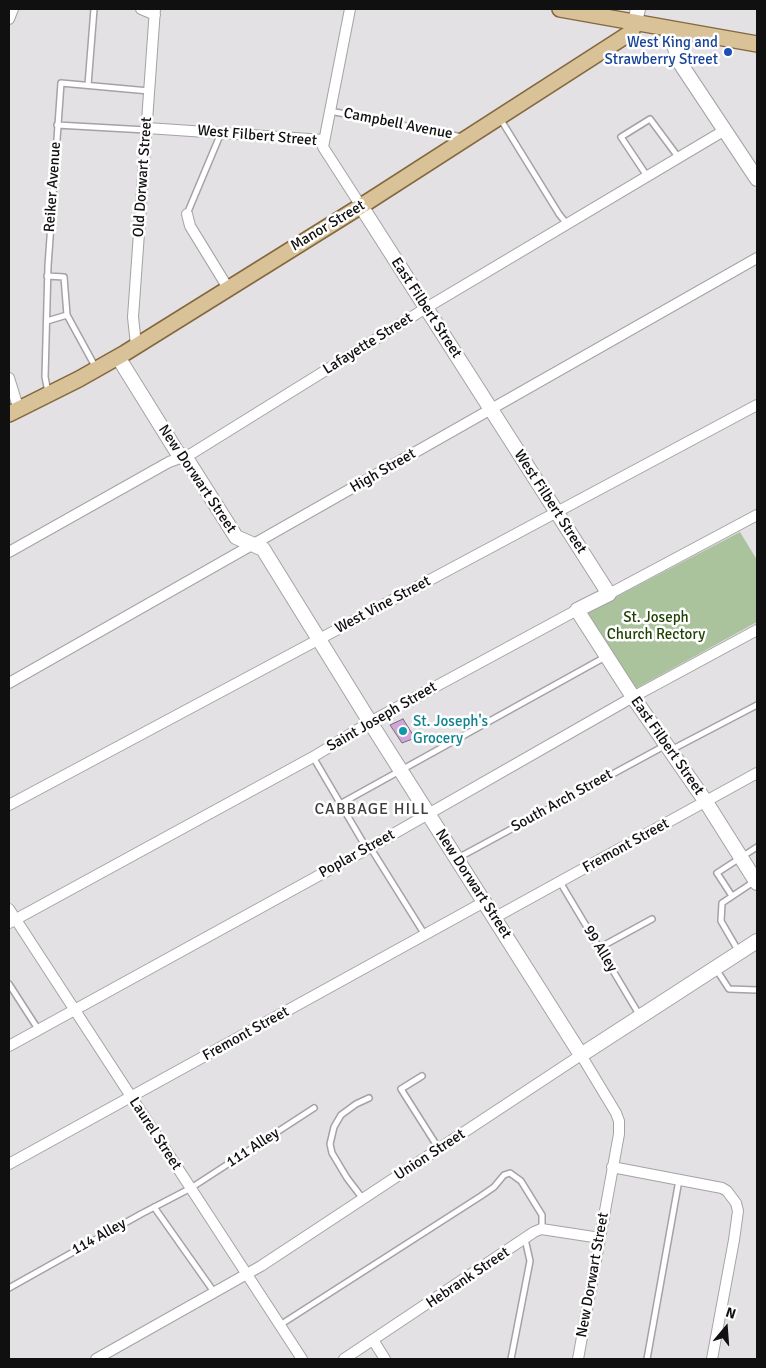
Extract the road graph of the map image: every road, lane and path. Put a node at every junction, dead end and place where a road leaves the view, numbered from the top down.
1 (13, 9) edge
2 (94, 9) edge
3 (141, 9) edge
4 (350, 9) edge
5 (560, 9) edge
6 (582, 11) edge
7 (155, 12) edge
8 (636, 16) edge
9 (9, 19) edge
10 (674, 30) junction
11 (757, 44) edge
12 (88, 85) junction
13 (149, 91) junction
14 (330, 111) junction
15 (500, 117) junction
16 (58, 125) junction
17 (147, 129) junction
18 (725, 130) junction
19 (221, 133) junction
20 (467, 138) junction
21 (324, 140) junction
22 (679, 158) junction
23 (647, 176) junction
24 (757, 179) edge
25 (361, 206) junction
26 (188, 214) joint
27 (567, 224) junction
28 (757, 258) edge
29 (48, 276) junction
30 (228, 288) junction
31 (426, 308) junction
32 (67, 315) junction
33 (47, 321) junction
34 (136, 345) junction
35 (118, 357) junction
36 (96, 369) junction
37 (9, 378) edge
38 (49, 394) junction
39 (757, 405) edge
40 (491, 410) junction
41 (14, 412) edge
42 (183, 457) junction
43 (556, 512) junction
44 (757, 515) edge
45 (253, 545) junction
46 (9, 552) edge
47 (609, 594) junction
48 (577, 610) junction
49 (757, 630) edge
50 (319, 639) junction
51 (607, 656) junction
52 (9, 682) edge
53 (633, 697) junction
54 (757, 705) edge
55 (370, 722) junction
56 (668, 748) junction
57 (313, 757) junction
58 (401, 770) junction
59 (757, 773) edge
60 (706, 802) junction
61 (340, 804) junction
62 (9, 805) edge
63 (428, 814) junction
64 (757, 847) edge
65 (368, 848) junction
66 (457, 858) junction
67 (740, 858) junction
68 (559, 882) junction
69 (756, 882) edge
70 (732, 896) junction
71 (484, 902) junction
72 (9, 909) edge
73 (494, 918) junction
74 (652, 919) dead end
75 (12, 921) edge
76 (425, 935) junction
77 (757, 941) edge
78 (599, 948) junction
79 (740, 953) junction
80 (715, 969) junction
81 (9, 984) edge
82 (757, 990) edge
83 (74, 1008) junction
84 (640, 1016) junction
85 (38, 1030) junction
86 (9, 1046) edge
87 (582, 1055) junction
88 (422, 1076) dead end
89 (131, 1097) junction
90 (370, 1098) dead end
91 (314, 1108) dead end
92 (439, 1149) junction
93 (9, 1164) edge
94 (612, 1167) junction
95 (679, 1180) junction
96 (191, 1188) junction
97 (363, 1200) junction
98 (154, 1207) junction
99 (542, 1229) junction
100 (600, 1238) junction
101 (525, 1239) junction
102 (246, 1274) junction
103 (9, 1288) edge
104 (214, 1293) junction
105 (280, 1325) junction
106 (373, 1340) junction
107 (96, 1359) edge
108 (302, 1359) edge
109 (344, 1359) edge
110 (385, 1359) edge
111 (511, 1359) edge
112 (578, 1359) edge
113 (647, 1359) edge
114 (712, 1359) edge

1 - 9 street
2 - 12 lane
3 - 7 street
4 - 14 street
5 - 6 main road
6 - 8 main road
7 - 13 street, Old Dorwart Street
8 - 10 main road
8 - 15 main road, Manor Street
10 - 11 main road
10 - 18 street
12 - 13 lane
12 - 16 lane, Reiker Avenue
13 - 17 street, Old Dorwart Street
14 - 20 lane, Campbell Avenue
14 - 21 street
15 - 20 main road, Manor Street
15 - 27 lane
16 - 17 lane
16 - 29 lane, Reiker Avenue
17 - 19 street, West Filbert Street
17 - 34 street, Old Dorwart Street
18 - 22 street, Lafayette Street
18 - 24 street
19 - 21 street, West Filbert Street
19 - 26 lane
20 - 25 main road, Manor Street
21 - 25 street, West Filbert Street
22 - 23 street, Lafayette Street
22 - 23 lane
23 - 27 street, Lafayette Street
25 - 30 main road, Manor Street
25 - 31 street, East Filbert Street
26 - 30 street
27 - 31 street, Lafayette Street
28 - 40 street, High Street
29 - 32 lane
29 - 33 lane, Reiker Avenue
30 - 34 main road, Manor Street
31 - 40 street, East Filbert Street
31 - 42 street, Lafayette Street
32 - 33 lane
32 - 36 lane
33 - 38 lane, Reiker Avenue
34 - 35 main road, Manor Street
35 - 36 main road, Manor Street
35 - 42 street, New Dorwart Street
36 - 38 main road, Manor Street
37 - 41 street
38 - 41 main road, Manor Street
39 - 43 street, West Vine Street
40 - 43 street, West Filbert Street
40 - 45 street, High Street
42 - 45 street, New Dorwart Street
42 - 46 street, Lafayette Street
43 - 47 street, West Filbert Street
43 - 50 street, West Vine Street
44 - 47 street, Saint Joseph Street
45 - 50 street, New Dorwart Street
45 - 52 street, High Street
47 - 48 street, Saint Joseph Street
48 - 51 street, East Filbert Street
48 - 55 street, Saint Joseph Street
49 - 53 street, Poplar Street
50 - 55 street, New Dorwart Street
50 - 62 street, West Vine Street
51 - 53 street, East Filbert Street
51 - 58 lane
53 - 56 street, East Filbert Street
53 - 63 street, Poplar Street
54 - 56 lane, South Arch Street
55 - 57 street, Saint Joseph Street
55 - 58 street, New Dorwart Street
56 - 60 street, East Filbert Street
56 - 66 lane, South Arch Street
57 - 61 lane
57 - 75 street, Saint Joseph Street
58 - 61 lane
58 - 63 street, New Dorwart Street
59 - 60 street, Fremont Street
60 - 67 street, East Filbert Street
60 - 68 street, Fremont Street
61 - 65 lane
63 - 65 street, Poplar Street
63 - 66 street, New Dorwart Street
64 - 67 lane
65 - 76 lane
65 - 83 street, Poplar Street
66 - 71 street, New Dorwart Street
67 - 69 street, East Filbert Street
67 - 70 lane
68 - 73 street, Fremont Street
68 - 78 lane, 99 Alley
69 - 70 lane
70 - 79 lane
71 - 73 street, New Dorwart Street
71 - 76 street, Fremont Street
72 - 75 street, Laurel Street
73 - 87 street, New Dorwart Street
74 - 78 lane
75 - 83 street, Laurel Street
76 - 89 street, Fremont Street
77 - 79 street, Union Street
78 - 84 lane, 99 Alley
79 - 80 street, Union Street
80 - 82 lane
80 - 84 street, Union Street
81 - 85 lane
83 - 85 street, Poplar Street
83 - 89 street, Laurel Street
84 - 87 street, Union Street
85 - 86 street, Poplar Street
87 - 92 street, Union Street
87 - 94 street, New Dorwart Street
88 - 92 lane
89 - 93 street, Fremont Street
89 - 96 street, Laurel Street
90 - 97 lane
91 - 96 lane, 111 Alley
92 - 97 street, Union Street
94 - 95 street
94 - 100 street, New Dorwart Street
95 - 113 lane
95 - 114 street
96 - 98 lane, 114 Alley
96 - 102 street, Laurel Street
97 - 102 street, Union Street
98 - 103 lane, 114 Alley
98 - 104 lane
99 - 100 street
99 - 101 street, Hebrank Street
99 - 105 lane
100 - 112 street, New Dorwart Street
101 - 106 street, Hebrank Street
101 - 111 lane
102 - 104 street, Union Street
102 - 105 street, Laurel Street
104 - 107 street, Union Street
105 - 108 street, Laurel Street
106 - 109 street, Hebrank Street
106 - 110 street

